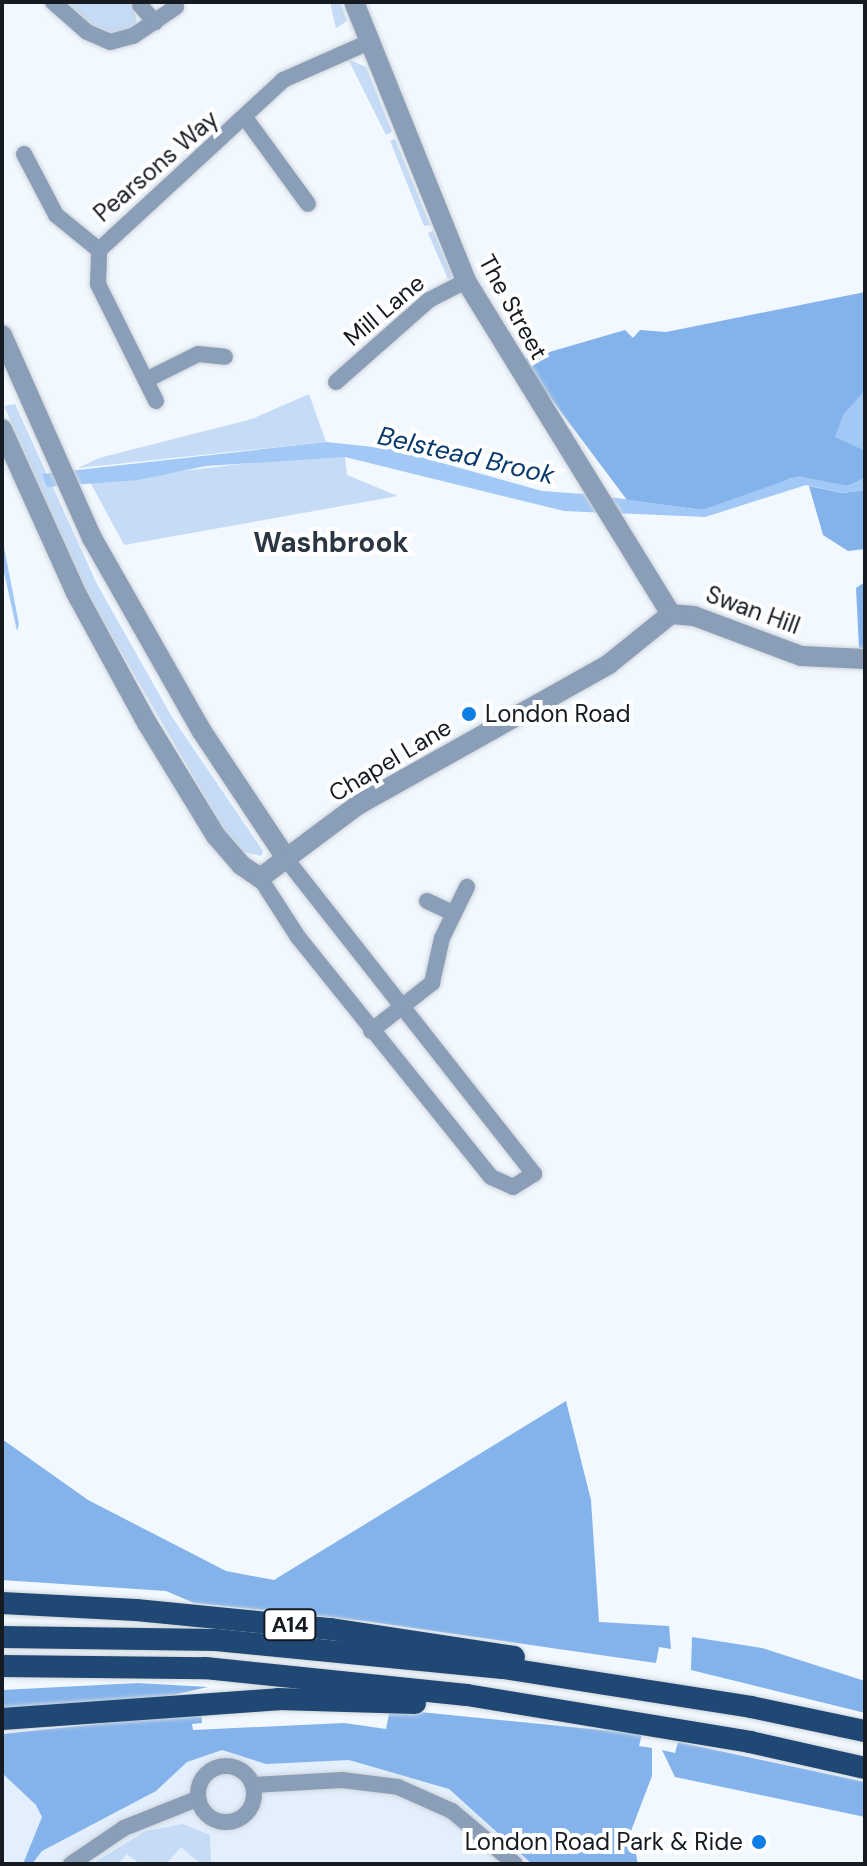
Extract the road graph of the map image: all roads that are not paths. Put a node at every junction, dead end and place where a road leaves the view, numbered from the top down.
1 (53, 2) edge
2 (354, 2) edge
3 (140, 5) dead end
4 (176, 7) dead end
5 (155, 22) junction
6 (369, 42) junction
7 (246, 119) junction
8 (24, 154) dead end
9 (308, 204) dead end
10 (99, 250) junction
11 (466, 281) junction
12 (2, 335) edge
13 (225, 357) dead end
14 (146, 380) junction
15 (336, 382) dead end
16 (156, 401) dead end
17 (2, 429) edge
18 (671, 614) junction
19 (865, 659) edge
20 (288, 861) junction
21 (260, 878) junction
22 (467, 887) dead end
23 (427, 901) dead end
24 (453, 913) junction
25 (400, 1008) junction
26 (371, 1031) junction
27 (2, 1603) edge
28 (2, 1637) edge
29 (2, 1666) edge
30 (572, 1676) junction
31 (467, 1695) junction
32 (2, 1719) edge
33 (865, 1731) edge
34 (865, 1768) edge
35 (253, 1785) junction
36 (197, 1799) junction
37 (71, 1864) edge
38 (515, 1864) edge

1 - 5 street
2 - 6 street, The Street
3 - 5 street
4 - 5 street
6 - 7 street, Pearsons Way
6 - 11 street, The Street
7 - 9 street, Pearsons Way
7 - 10 street, Pearsons Way
8 - 10 street, Pearsons Way
10 - 14 street, Pearsons Way
11 - 15 street, Mill Lane
11 - 18 street, The Street
12 - 20 street
13 - 14 street
14 - 16 street, Pearsons Way
17 - 21 street
18 - 19 street, Swan Hill
18 - 20 street, Chapel Lane
20 - 21 street, Chapel Lane
20 - 25 street
21 - 26 street
22 - 24 street
23 - 24 street
24 - 25 street
25 - 26 street
25 - 26 street
27 - 30 highway, A14
28 - 30 highway, A14
29 - 31 highway, A14
30 - 33 highway, A14
31 - 32 highway, A14
31 - 34 highway, A14
35 - 36 street
35 - 36 street
35 - 38 street
36 - 37 street

